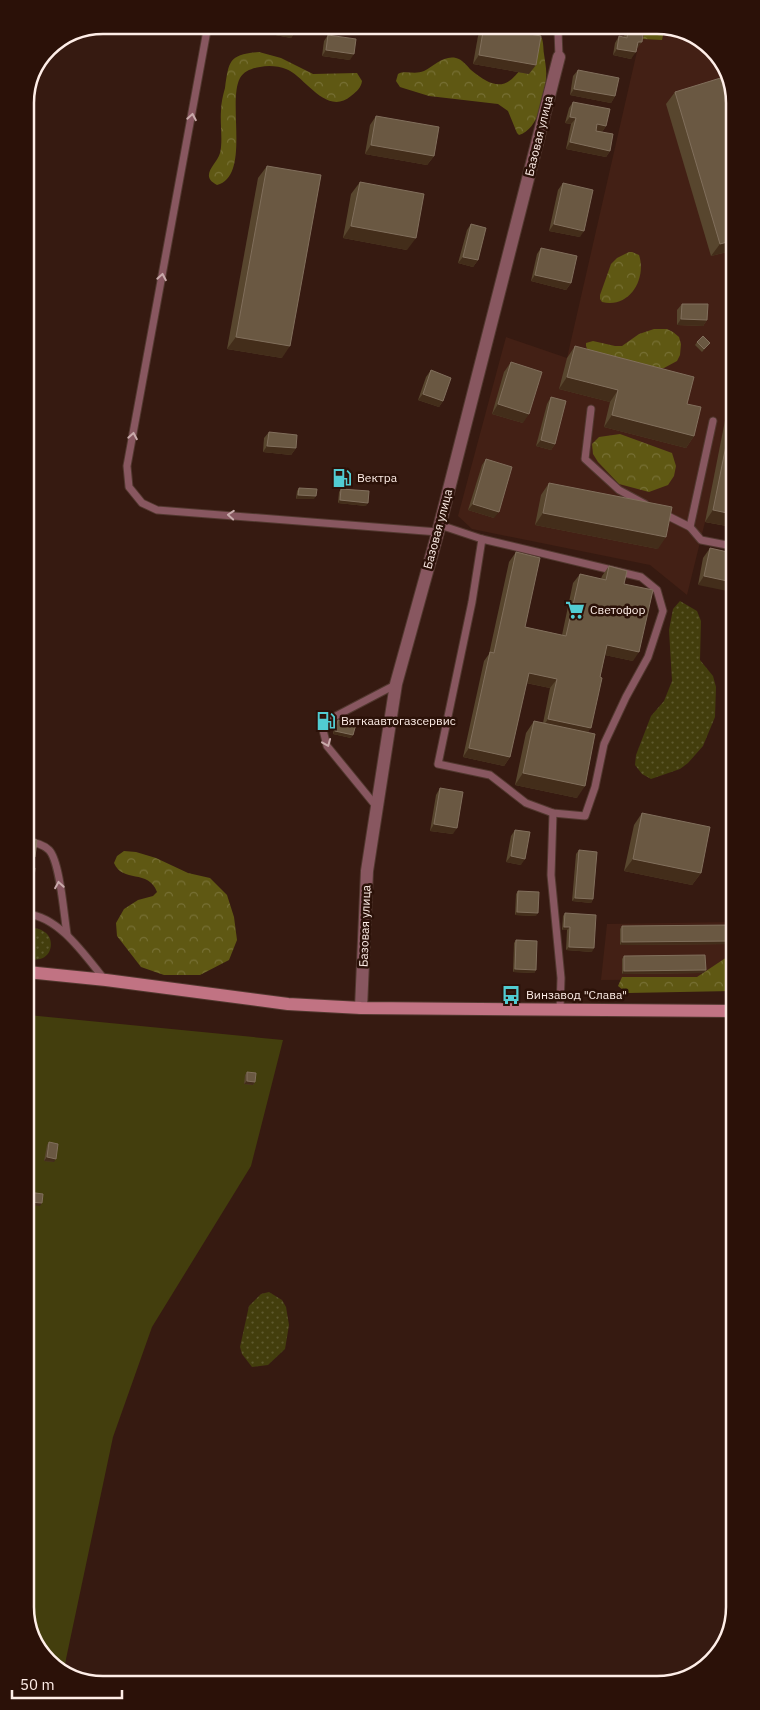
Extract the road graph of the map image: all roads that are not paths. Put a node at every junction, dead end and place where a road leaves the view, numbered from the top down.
1 (206, 34) edge
2 (559, 34) edge
3 (559, 57) joint
4 (591, 409) dead end
5 (713, 421) dead end
6 (690, 527) junction
7 (439, 528) junction
8 (482, 539) junction
9 (726, 545) edge
10 (396, 684) junction
11 (376, 806) junction
12 (553, 813) junction
13 (34, 842) edge
14 (34, 915) edge
15 (67, 934) junction
16 (34, 973) edge
17 (106, 980) junction
18 (361, 1008) junction
19 (560, 1009) junction
20 (726, 1011) edge

7 -> 1 lane
2 - 3 lane
3 - 7 street, Базовая улица
4 - 6 lane
5 - 6 lane
6 - 9 lane
7 - 8 lane
7 - 10 street, Базовая улица
8 - 12 lane
8 - 12 lane
10 - 11 street, Базовая улица
10 -> 11 lane
11 - 18 street, Базовая улица
12 - 19 lane
15 -> 13 lane
14 - 15 lane
15 - 17 lane
16 - 17 main road
17 - 18 main road
18 - 19 main road
19 - 20 main road

